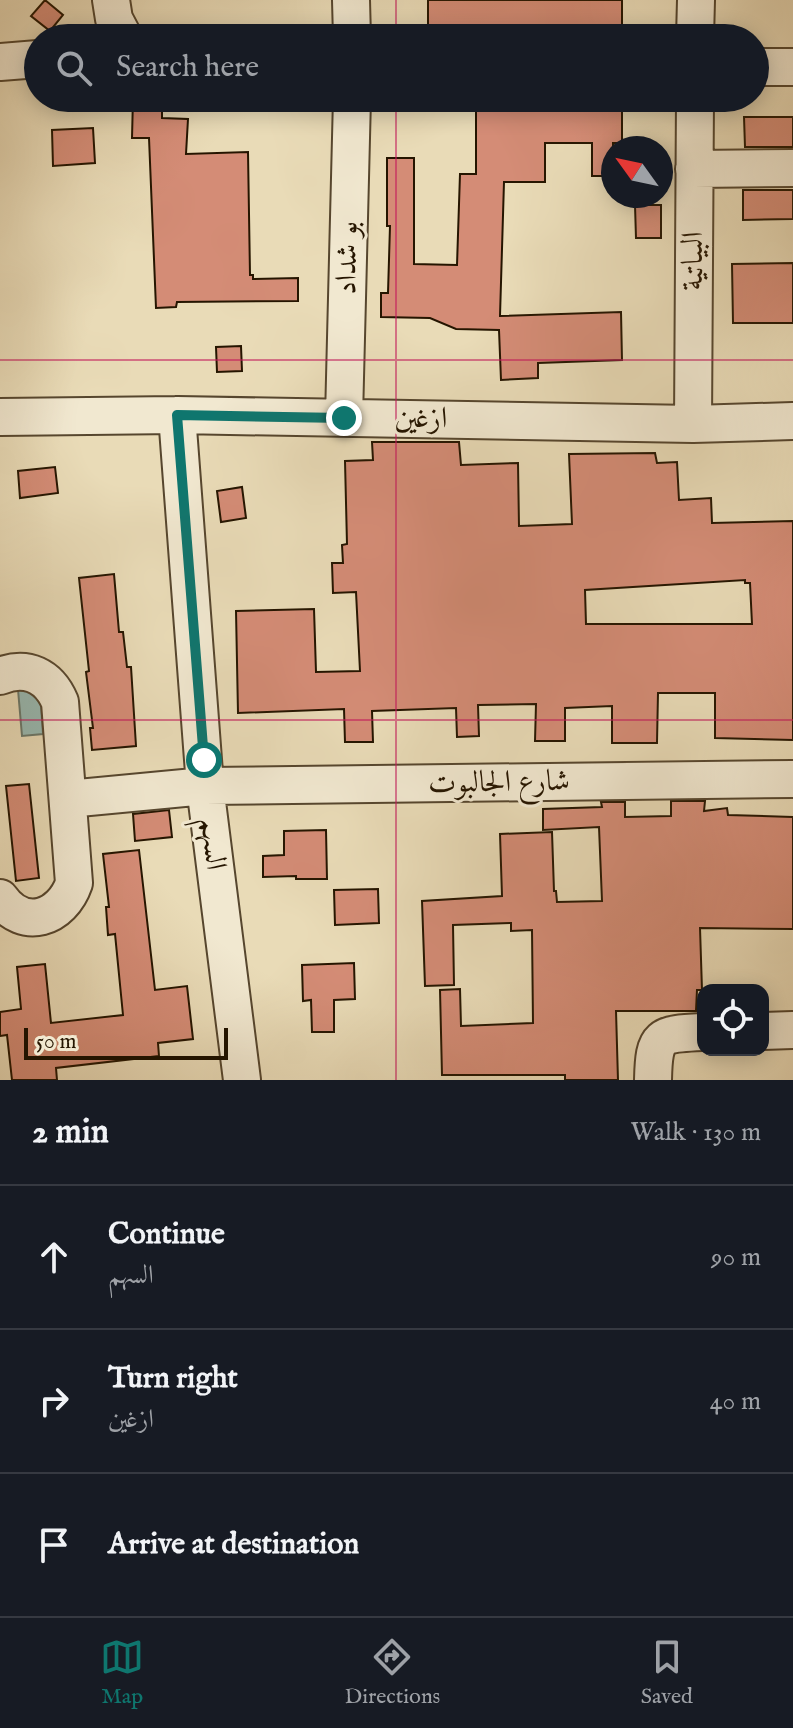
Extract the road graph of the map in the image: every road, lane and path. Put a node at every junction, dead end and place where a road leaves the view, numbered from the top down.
1 (351, 0) edge
2 (696, 0) edge
3 (352, 24) edge
4 (695, 24) edge
5 (24, 60) edge
6 (0, 62) edge
7 (769, 67) edge
8 (793, 67) edge
9 (352, 112) edge
10 (695, 112) edge
11 (793, 168) edge
12 (694, 169) junction
13 (177, 415) junction
14 (0, 417) edge
15 (344, 418) junction
16 (793, 421) edge
17 (693, 424) junction
18 (0, 676) edge
19 (793, 779) edge
20 (205, 786) junction
21 (68, 799) junction
22 (0, 898) edge
23 (793, 1030) edge
24 (769, 1031) edge
25 (697, 1032) edge
26 (242, 1080) edge
27 (653, 1080) edge

1 - 3 street
2 - 4 street
5 - 6 street
7 - 8 street
9 - 15 street, بو شداد
10 - 12 street, البياتية
11 - 12 street
12 - 17 street, البياتية
13 - 14 street, ازغين
13 - 15 street, ازغين
13 - 20 street, السهم
15 - 17 street, ازغين
16 - 17 street, ازغين
18 - 21 street
19 - 20 street, شارع الجالبوت
20 - 21 street, شارع الجالبوت
20 - 26 street, السهم
21 - 22 street
23 - 24 street
25 - 27 street

